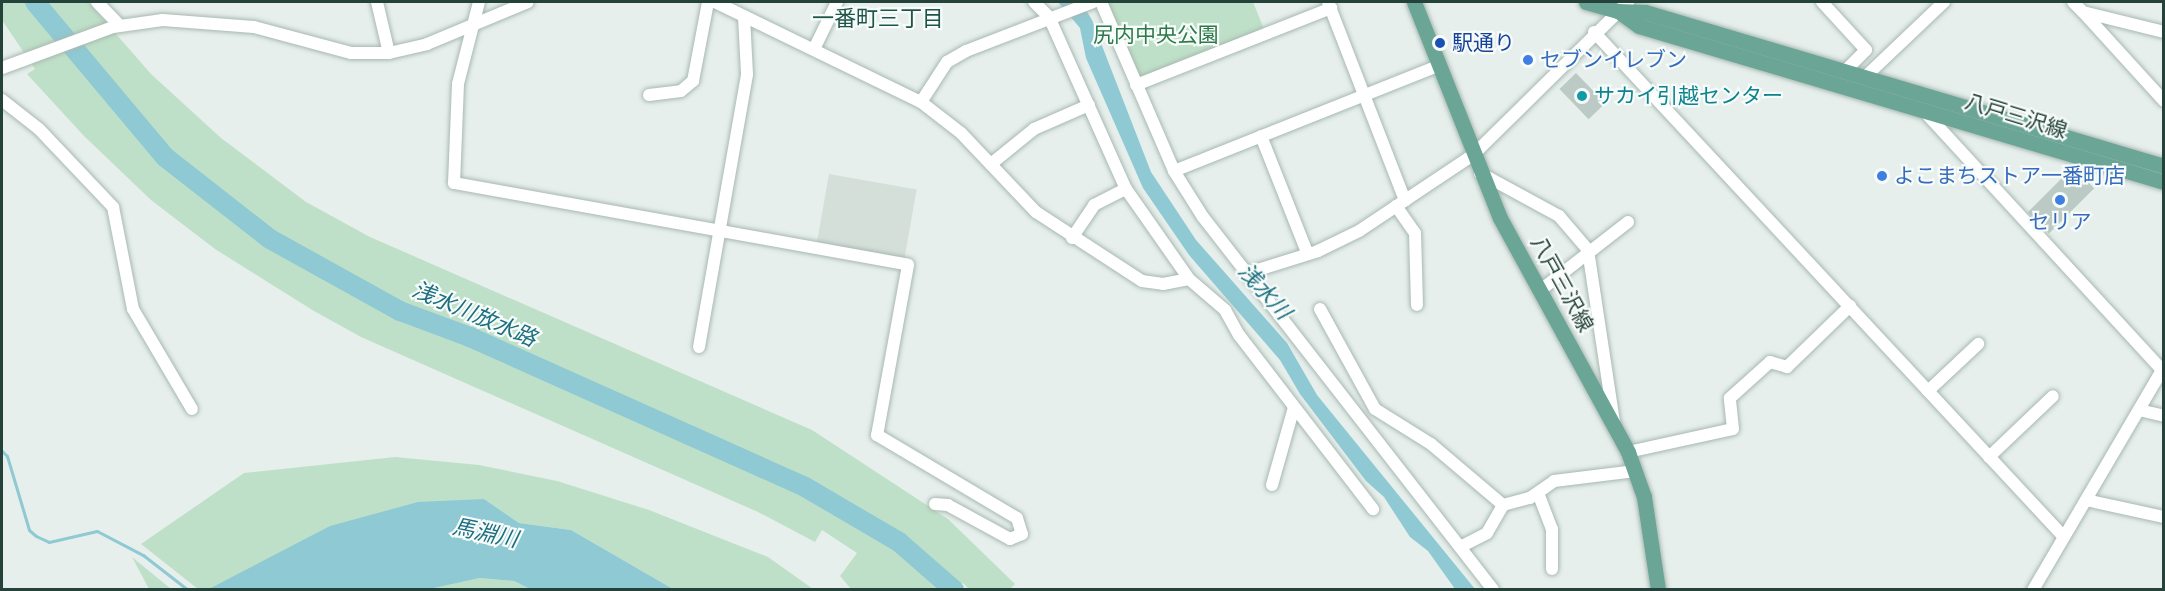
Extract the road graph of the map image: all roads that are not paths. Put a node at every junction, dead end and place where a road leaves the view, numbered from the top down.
1 (97, 2) edge
2 (377, 2) edge
3 (479, 2) edge
4 (528, 2) edge
5 (708, 2) edge
6 (715, 2) edge
7 (837, 2) edge
8 (1034, 2) edge
9 (1093, 2) edge
10 (1101, 2) edge
11 (1414, 2) edge
12 (1586, 2) edge
13 (1944, 2) edge
14 (2073, 2) edge
15 (1827, 3) edge
16 (1330, 5) edge
17 (1623, 6) edge
18 (2084, 12) junction
19 (744, 17) junction
20 (1052, 17) junction
21 (472, 25) junction
22 (116, 27) junction
23 (1594, 32) junction
24 (2163, 32) edge
25 (814, 49) junction
26 (389, 53) junction
27 (1438, 66) junction
28 (2, 68) edge
29 (1845, 71) junction
30 (1865, 77) junction
31 (1136, 85) junction
32 (1363, 94) junction
33 (650, 95) dead end
34 (2, 100) edge
35 (2163, 101) edge
36 (921, 102) junction
37 (1089, 105) junction
38 (1923, 110) junction
39 (1261, 136) junction
40 (1473, 155) junction
41 (992, 164) junction
42 (2163, 166) edge
43 (1174, 171) junction
44 (1480, 172) junction
45 (2163, 182) edge
46 (1126, 189) junction
47 (1401, 203) junction
48 (1628, 222) dead end
49 (721, 230) junction
50 (1072, 238) junction
51 (1588, 250) junction
52 (1307, 252) junction
53 (1248, 273) junction
54 (1188, 279) junction
55 (1542, 290) junction
56 (1417, 305) dead end
57 (1850, 306) junction
58 (1320, 309) dead end
59 (1978, 344) dead end
60 (699, 347) dead end
61 (2163, 368) edge
62 (1929, 391) junction
63 (2053, 396) dead end
64 (1294, 407) junction
65 (192, 409) dead end
66 (2139, 410) junction
67 (2163, 416) edge
68 (1614, 423) junction
69 (1628, 452) junction
70 (1989, 457) junction
71 (1635, 471) junction
72 (1272, 485) dead end
73 (1538, 493) junction
74 (2086, 500) junction
75 (935, 504) dead end
76 (1503, 505) junction
77 (1373, 509) dead end
78 (2163, 517) edge
79 (2063, 536) junction
80 (1460, 547) junction
81 (1551, 569) dead end
82 (1493, 590) edge
83 (1658, 590) edge
84 (2033, 590) edge

1 - 22 street
2 - 26 street
3 - 21 street
4 - 21 street
5 - 33 street
6 - 19 street
7 - 25 street
8 - 20 street
9 - 20 street
10 - 31 street
11 - 27 main road, 八戸三沢線
12 - 17 main road, 八戸三沢線
13 - 30 street
14 - 18 street
15 - 29 street
16 - 31 street
16 - 32 street
17 - 23 street
17 - 29 main road, 八戸三沢線
17 - 38 main road, 八戸三沢線
18 - 24 street
18 - 35 street
19 - 25 street
19 - 49 street
20 - 36 street
20 - 37 street
21 - 26 street
21 - 49 street
22 - 26 street
22 - 28 street
23 - 40 street
23 - 57 street
25 - 36 street
27 - 32 street
27 - 40 main road, 八戸三沢線
29 - 30 main road, 八戸三沢線
30 - 42 main road, 八戸三沢線
31 - 43 street
32 - 39 street
32 - 47 street
34 - 65 street
36 - 41 street
37 - 41 street
37 - 46 street
38 - 45 main road, 八戸三沢線
38 - 61 street
39 - 43 street
39 - 52 street
40 - 44 main road, 八戸三沢線
40 - 47 street
41 - 50 street
43 - 53 street
44 - 51 street
44 - 55 main road, 八戸三沢線
46 - 50 street
46 - 54 street
47 - 52 street
47 - 56 street
48 - 51 street
49 - 60 street
49 - 75 street
50 - 54 street
51 - 55 street
51 - 68 street
52 - 53 street
53 - 80 street
54 - 64 street
55 - 68 main road, 八戸三沢線
57 - 62 street
57 - 69 street
58 - 76 street
59 - 62 street
61 - 66 street
62 - 70 street
63 - 70 street
64 - 72 street
64 - 77 street
66 - 67 street
66 - 74 street
68 - 69 main road, 八戸三沢線
69 - 71 main road, 八戸三沢線
70 - 79 street
71 - 73 street
71 - 83 main road, 八戸三沢線
73 - 76 street
73 - 81 street
74 - 78 street
74 - 79 street
76 - 80 street
79 - 84 street
80 - 82 street

